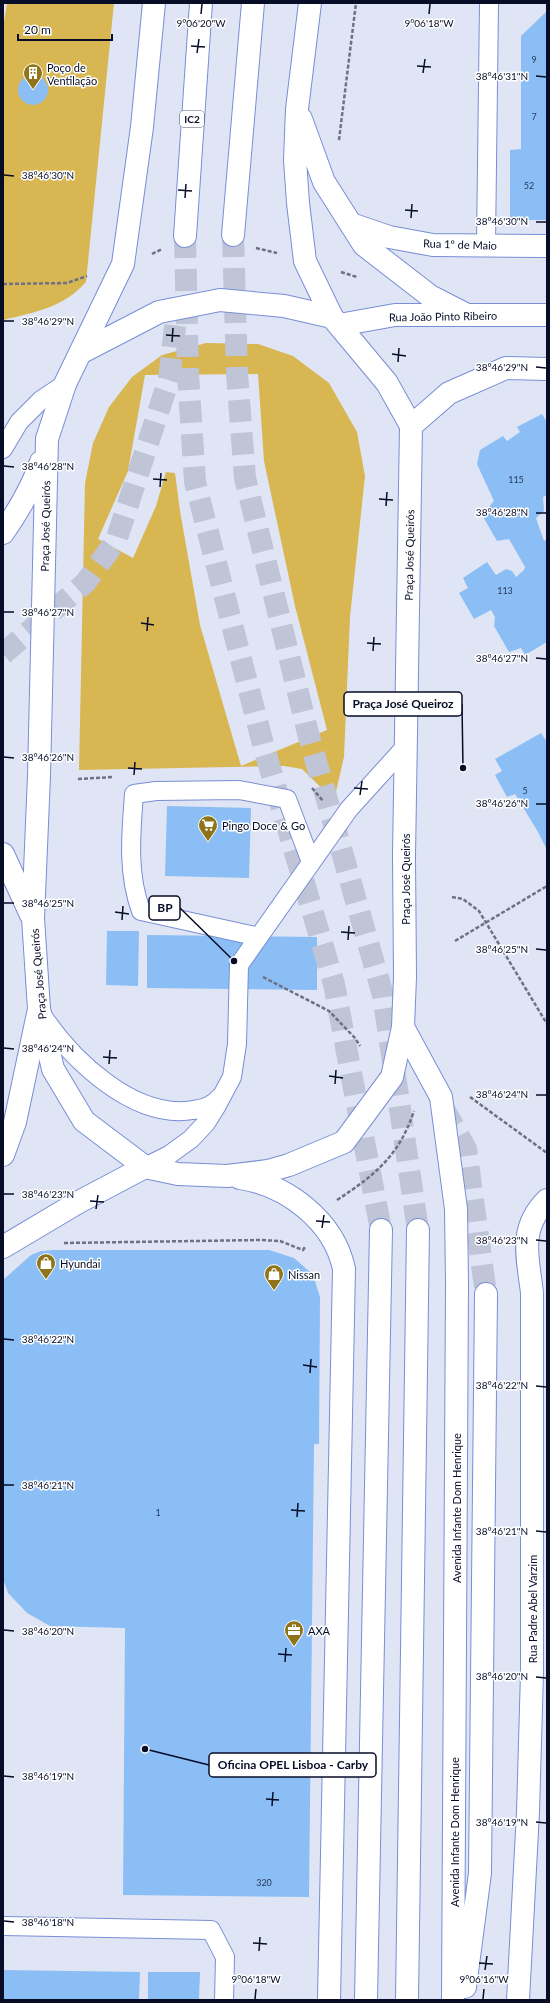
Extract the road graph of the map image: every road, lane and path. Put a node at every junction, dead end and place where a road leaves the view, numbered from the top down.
1 (154, 3) edge
2 (201, 3) edge
3 (253, 3) edge
4 (310, 3) edge
5 (356, 3) edge
6 (489, 3) edge
7 (297, 109) junction
8 (339, 142) dead end
9 (351, 224) junction
10 (233, 235) tunnel mouth
11 (185, 236) tunnel mouth
12 (486, 245) junction
13 (547, 246) edge
14 (123, 264) junction
15 (3, 284) edge
16 (465, 314) junction
17 (547, 315) edge
18 (336, 321) junction
19 (80, 353) junction
20 (547, 368) edge
21 (65, 384) junction
22 (411, 426) junction
23 (47, 439) junction
24 (3, 449) edge
25 (3, 533) edge
26 (407, 744) junction
27 (3, 854) edge
28 (311, 862) junction
29 (547, 886) edge
30 (452, 897) dead end
31 (33, 918) junction
32 (485, 923) junction
33 (258, 937) junction
34 (455, 941) dead end
35 (239, 965) junction
36 (39, 1009) junction
37 (547, 1024) edge
38 (403, 1027) junction
39 (360, 1046) dead end
40 (232, 1077) junction
41 (465, 1093) dead end
42 (415, 1107) dead end
43 (547, 1153) edge
44 (3, 1155) edge
45 (145, 1167) junction
46 (226, 1176) junction
47 (547, 1200) edge
48 (321, 1222) junction
49 (380, 1230) tunnel mouth
50 (418, 1230) tunnel mouth
51 (58, 1244) dead end
52 (3, 1246) edge
53 (486, 1294) tunnel mouth
54 (539, 1669) edge
55 (3, 1926) edge
56 (224, 2000) edge
57 (329, 2000) edge
58 (366, 2000) edge
59 (407, 2000) edge
60 (453, 2000) edge
61 (463, 2000) edge
62 (518, 2000) edge

1 - 14 main road, Praça José Queirós
2 - 11 main road, IC2
3 - 10 main road
4 - 7 main road
5 - 8 path
6 - 12 lane
7 - 9 main road
7 - 18 main road
9 - 12 main road, Rua 1º de Maio
9 - 16 main road
12 - 13 main road, Rua 1º de Maio
14 - 15 path
14 - 19 main road, Praça José Queirós
16 - 17 main road, Rua João Pinto Ribeiro
16 - 18 main road, Rua João Pinto Ribeiro
18 - 19 main road
18 - 22 main road
19 - 21 main road, Praça José Queirós
20 - 22 main road
21 - 23 main road, Praça José Queirós
21 - 24 lane
22 - 26 main road, Praça José Queirós
23 - 25 main road
23 - 31 main road, Praça José Queirós
26 - 28 lane
26 - 38 main road, Praça José Queirós
27 - 31 main road
28 - 33 lane
28 - 33 lane
29 - 32 path
30 - 32 path
31 - 36 main road, Praça José Queirós
32 - 34 path
32 - 37 path
33 - 35 lane
35 - 39 path
35 - 40 lane
36 - 40 lane
36 - 44 main road
36 - 45 main road, Praça José Queirós
38 - 46 main road, Praça José Queirós
38 - 60 main road, Avenida Infante Dom Henrique
40 - 45 lane
41 - 43 path
42 - 48 path
45 - 46 main road, Praça José Queirós
45 - 52 main road
46 - 48 main road
47 - 54 main road, Rua Padre Abel Varzim
48 - 51 path
48 - 57 main road
49 - 58 main road
50 - 59 main road
53 - 61 main road
54 - 62 main road, Rua Padre Abel Varzim
55 - 56 lane

